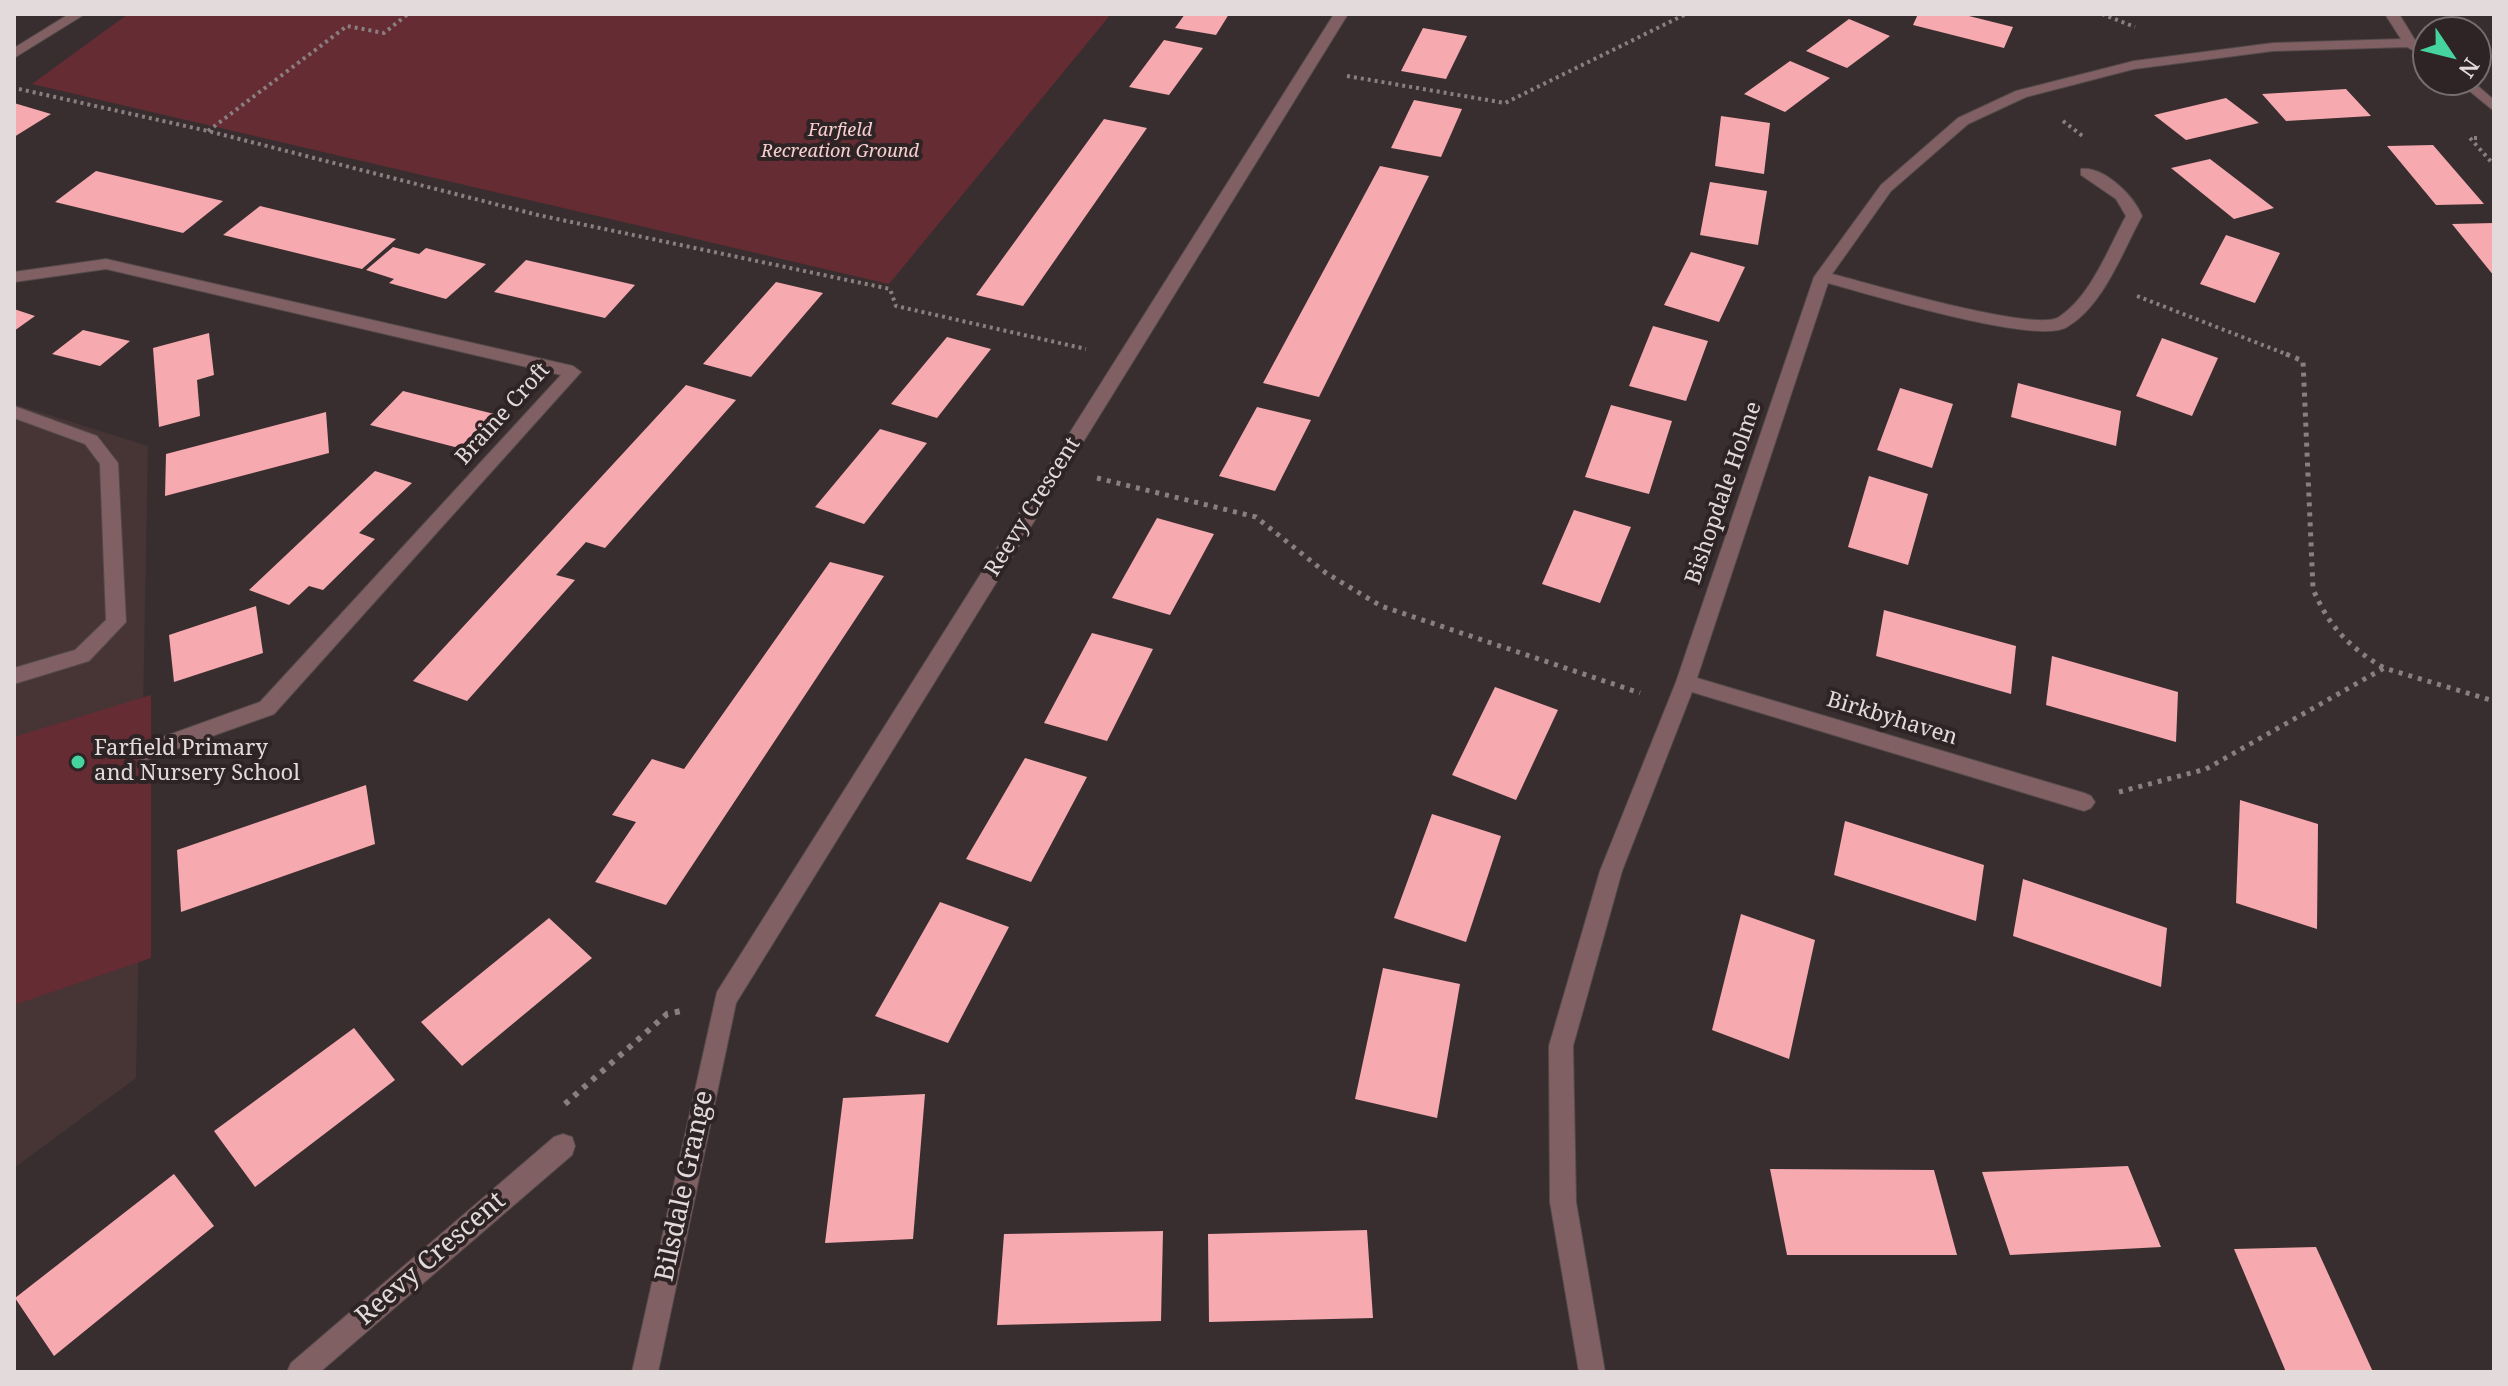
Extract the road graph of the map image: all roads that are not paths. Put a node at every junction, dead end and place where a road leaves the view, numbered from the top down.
1 (76, 14) edge
2 (1341, 14) edge
3 (2392, 14) edge
4 (2410, 43) joint
5 (14, 54) edge
6 (2086, 172) dead end
7 (14, 277) edge
8 (1822, 277) junction
9 (18, 420) edge
10 (14, 676) edge
11 (1686, 682) junction
12 (145, 752) dead end
13 (2084, 802) road end
14 (725, 1000) joint
15 (563, 1146) road end
16 (300, 1372) edge
17 (645, 1372) edge
18 (1592, 1372) edge

1 - 5 street
2 - 14 street, Reevy Crescent
3 - 4 street
4 - 8 street, Bishopdale Holme
6 - 8 street
7 - 12 street, Braine Croft
8 - 11 street, Bishopdale Holme
9 - 10 street
11 - 13 street, Birkbyhaven
11 - 18 street, Bishopdale Holme
14 - 17 street, Bilsdale Grange
15 - 16 street, Reevy Crescent

